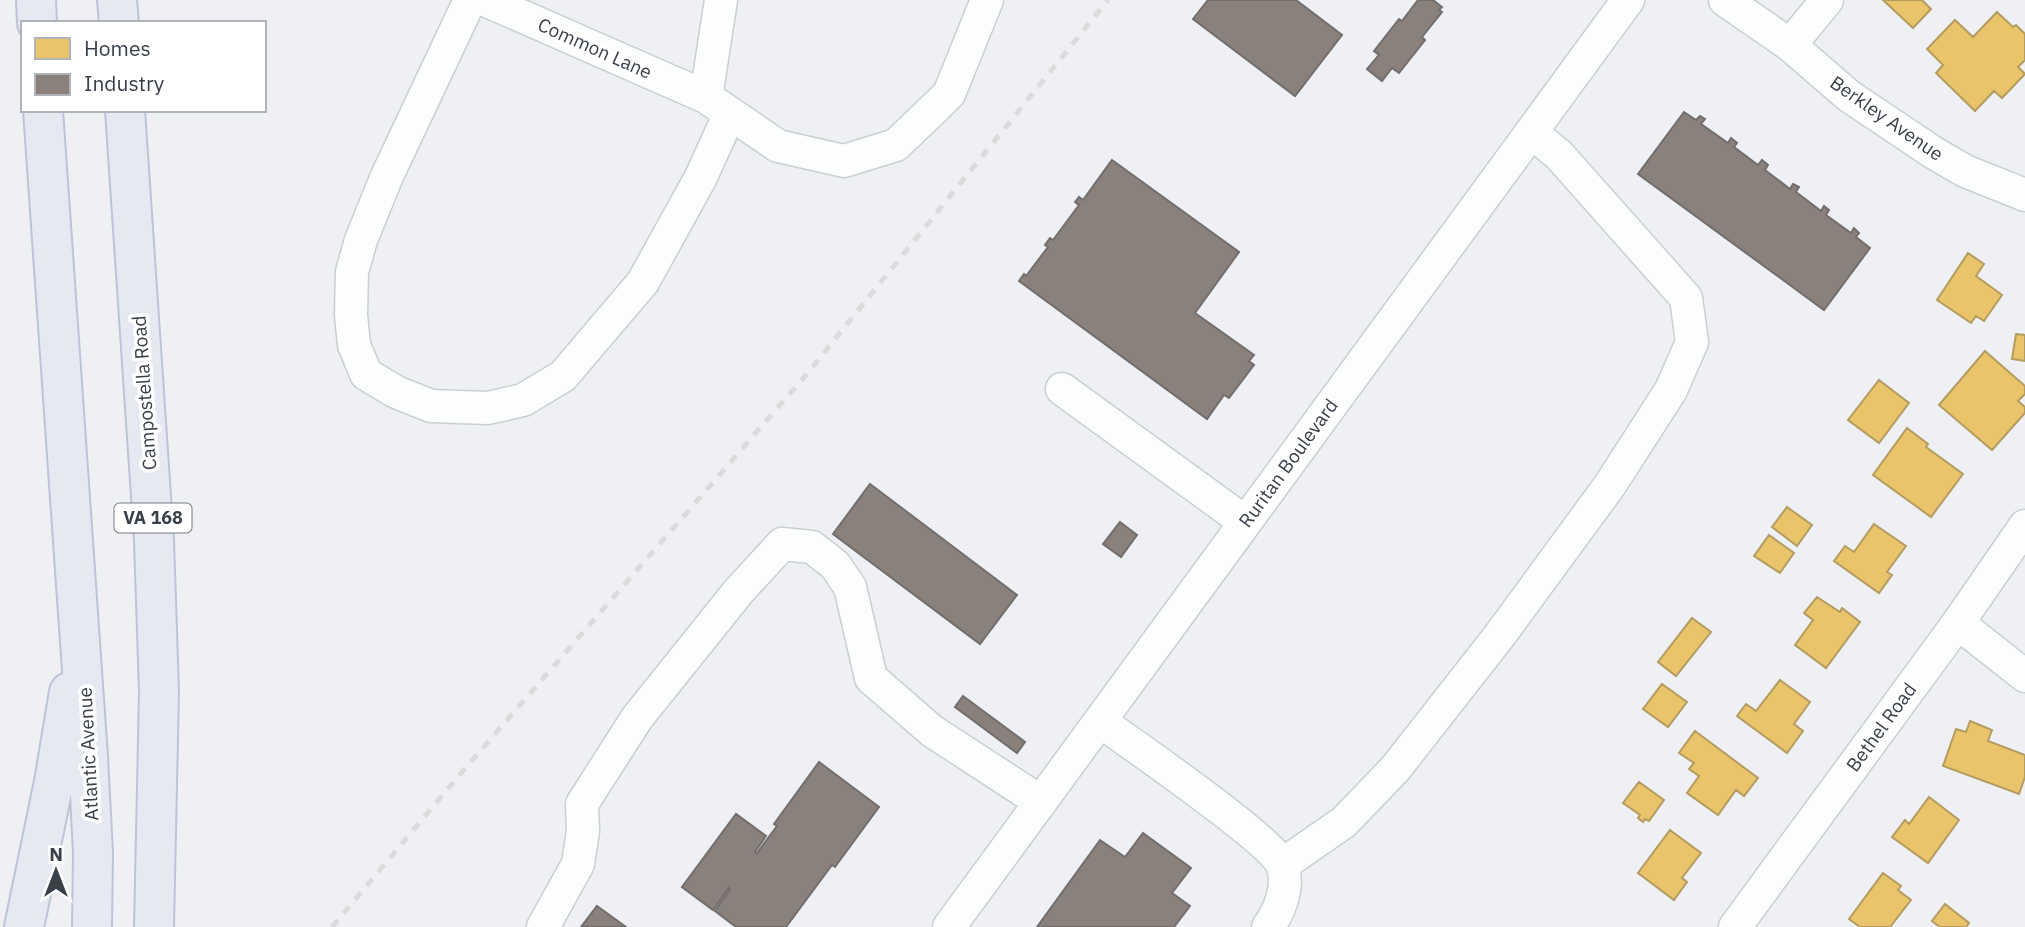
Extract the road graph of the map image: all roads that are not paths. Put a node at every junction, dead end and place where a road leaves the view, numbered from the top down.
1 (36, 0) edge
2 (117, 0) edge
3 (470, 0) edge
4 (485, 0) edge
5 (721, 0) edge
6 (987, 0) edge
7 (1628, 0) edge
8 (1725, 0) edge
9 (1827, 0) edge
10 (37, 21) edge
11 (119, 21) edge
12 (1790, 45) junction
13 (718, 105) junction
14 (43, 112) edge
15 (125, 112) edge
16 (1531, 132) junction
17 (2025, 195) edge
18 (1062, 389) dead end
19 (1245, 522) junction
20 (2025, 526) edge
21 (1958, 623) junction
22 (80, 624) junction
23 (2025, 676) edge
24 (1100, 721) junction
25 (1041, 802) junction
26 (1282, 865) junction
27 (24, 927) edge
28 (92, 927) edge
29 (154, 927) edge
30 (543, 927) edge
31 (949, 927) edge
32 (1268, 927) edge
33 (1735, 927) edge

1 - 10 main road
2 - 11 main road
3 - 13 street
4 - 13 street, Common Lane
5 - 13 street
6 - 13 street, Common Lane
7 - 16 street, Ruritan Boulevard
8 - 12 street, Berkley Avenue
9 - 12 street
12 - 17 street, Berkley Avenue
14 - 22 main road
15 - 29 main road, Campostella Road / VA 168
16 - 19 street, Ruritan Boulevard
16 - 26 street
18 - 19 street
19 - 24 street, Ruritan Boulevard
20 - 21 street, Bethel Road
21 - 23 street
21 - 33 street, Bethel Road
22 - 27 main road
22 - 28 main road, Atlantic Avenue
24 - 25 street, Ruritan Boulevard
24 - 26 street
25 - 30 street
25 - 31 street, Ruritan Boulevard
26 - 32 street

